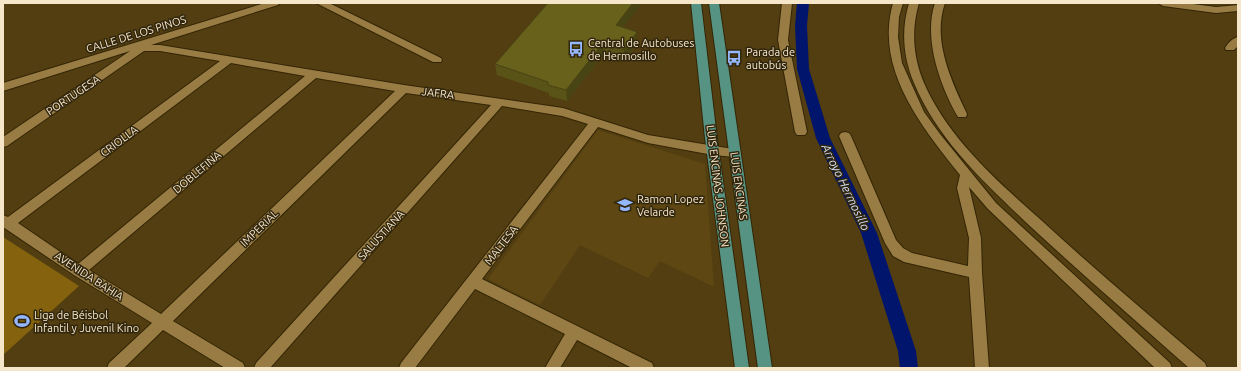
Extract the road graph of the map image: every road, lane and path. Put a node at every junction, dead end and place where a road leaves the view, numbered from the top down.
1 (275, 3) edge
2 (321, 3) edge
3 (696, 3) edge
4 (714, 3) edge
5 (787, 3) edge
6 (898, 3) edge
7 (914, 3) edge
8 (940, 3) edge
9 (1163, 3) edge
10 (1238, 8) edge
11 (1238, 40) edge
12 (141, 47) junction
13 (1230, 48) dead end
14 (230, 59) junction
15 (437, 60) dead end
16 (315, 73) junction
17 (3, 86) edge
18 (404, 89) junction
19 (500, 102) junction
20 (962, 114) dead end
21 (596, 122) junction
22 (801, 132) dead end
23 (845, 136) dead end
24 (3, 143) edge
25 (713, 151) junction
26 (735, 153) junction
27 (966, 176) junction
28 (6, 222) edge
29 (79, 271) junction
30 (976, 273) junction
31 (474, 281) junction
32 (161, 322) junction
33 (574, 332) junction
34 (114, 368) edge
35 (238, 368) edge
36 (261, 368) edge
37 (406, 368) edge
38 (552, 368) edge
39 (647, 368) edge
40 (742, 368) edge
41 (765, 368) edge
42 (982, 368) edge
43 (1165, 368) edge
44 (1200, 368) edge

1 - 12 street, CALLE DE LOS PINOS
2 - 15 street
3 - 25 main road, LUIS ENCINAS JOHNSON
4 - 26 main road, LUIS ENCINAS
5 - 22 street
6 - 27 street
7 - 44 street
8 - 20 street
9 - 10 street
11 - 13 street
12 - 14 street, JAFRA
12 - 17 street, CALLE DE LOS PINOS
12 - 24 street, PORTUGESA
14 - 16 street, JAFRA
14 - 28 street, CRIOLLA
16 - 18 street, JAFRA
16 - 29 street, DOBLEFINA
18 - 19 street, JAFRA
18 - 32 street, IMPERIAL
19 - 21 street, JAFRA
19 - 36 street, SALUSTIANA
21 - 25 street, JAFRA
21 - 31 street, MALTESA
23 - 30 street
25 - 26 street, JAFRA
25 - 40 main road, LUIS ENCINAS JOHNSON
26 - 41 main road, LUIS ENCINAS
27 - 30 street
27 - 43 street
28 - 29 street, AVENIDA BAHIA
29 - 32 street, AVENIDA BAHIA
30 - 42 street
31 - 33 street
31 - 37 street, MALTESA
32 - 34 street, IMPERIAL
32 - 35 street, AVENIDA BAHIA
33 - 38 street
33 - 39 street

